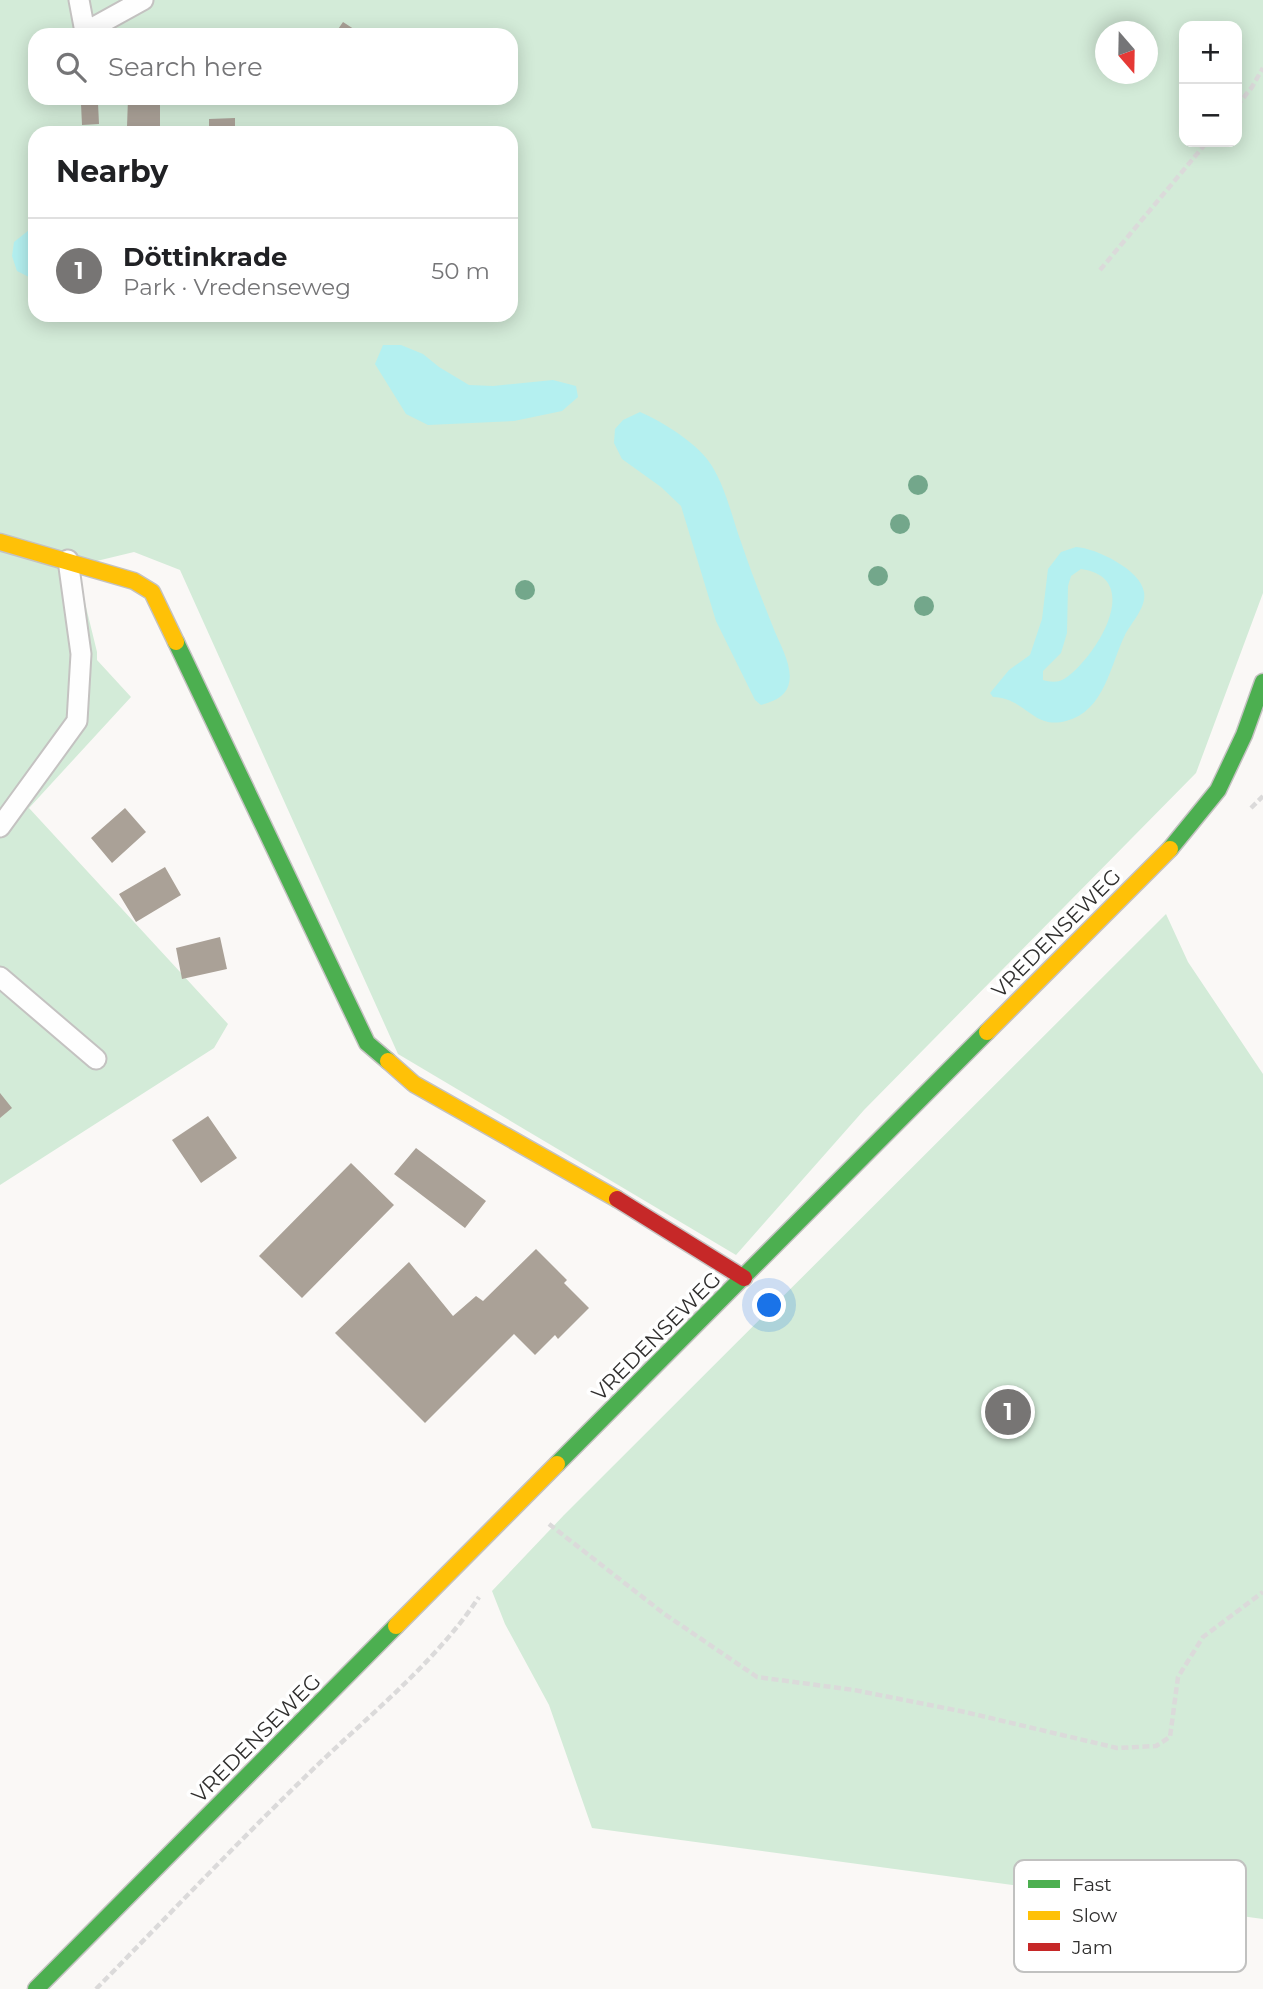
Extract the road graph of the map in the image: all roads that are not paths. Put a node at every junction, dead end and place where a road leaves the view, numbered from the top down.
1 (79, 0) edge
2 (143, 0) edge
3 (84, 28) edge
4 (95, 28) edge
5 (0, 542) edge
6 (68, 560) junction
7 (1263, 682) edge
8 (0, 827) edge
9 (0, 977) edge
10 (96, 1059) dead end
11 (744, 1278) junction
12 (36, 1989) edge

1 - 3 lane
2 - 4 lane
5 - 6 main road
6 - 8 lane
6 - 11 main road
7 - 11 main road, VREDENSEWEG
9 - 10 lane
11 - 12 main road, VREDENSEWEG

